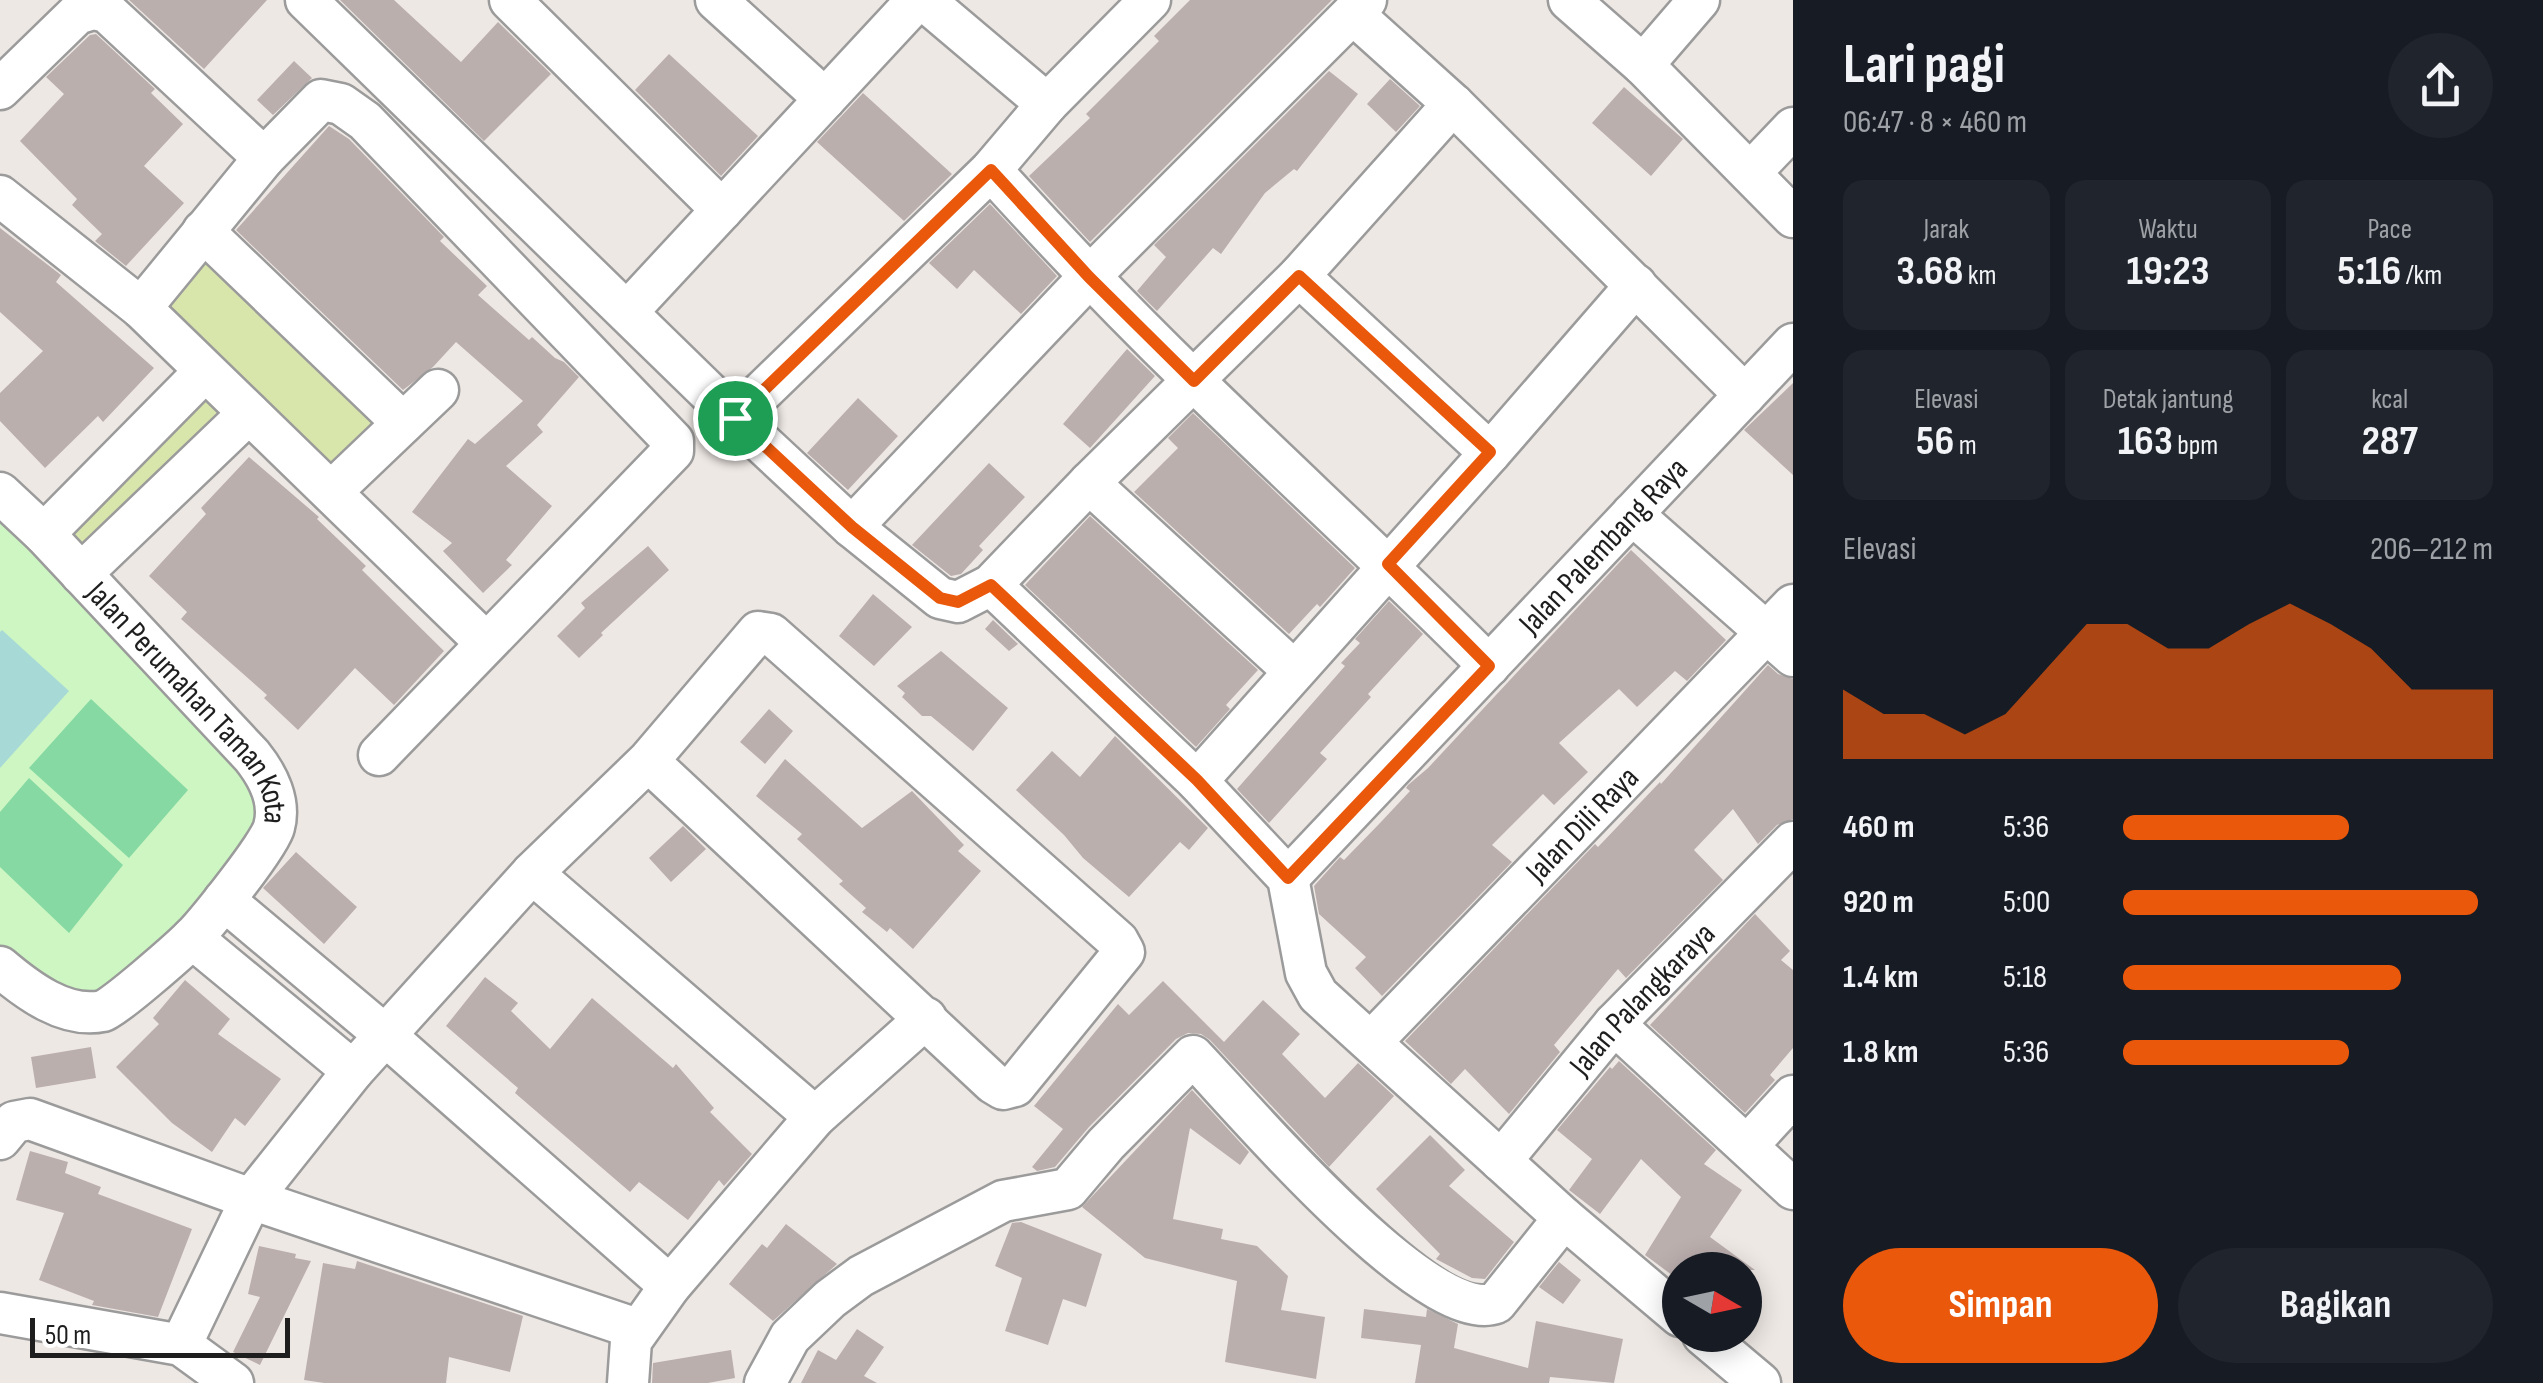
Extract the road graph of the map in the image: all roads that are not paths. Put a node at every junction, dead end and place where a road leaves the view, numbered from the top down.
1 (306, 0) edge
2 (510, 0) edge
3 (716, 0) edge
4 (921, 0) edge
5 (1150, 0) edge
6 (1568, 0) edge
7 (1699, 0) edge
8 (1359, 7) edge
9 (1642, 65) junction
10 (0, 88) edge
11 (825, 99) junction
12 (1047, 104) junction
13 (1453, 104) junction
14 (1793, 128) edge
15 (264, 158) junction
16 (991, 170) junction
17 (1750, 174) junction
18 (0, 196) edge
19 (722, 210) junction
20 (1793, 216) edge
21 (203, 232) junction
22 (1299, 276) junction
23 (1089, 277) junction
24 (1636, 285) junction
25 (140, 308) junction
26 (626, 312) junction
27 (1793, 344) edge
28 (206, 371) junction
29 (1194, 381) junction
30 (438, 390) dead end
31 (1744, 396) junction
32 (249, 413) junction
33 (735, 418) junction
34 (403, 423) junction
35 (1490, 452) junction
36 (1089, 482) junction
37 (331, 492) junction
38 (0, 493) edge
39 (1632, 514) junction
40 (852, 527) junction
41 (44, 534) junction
42 (1388, 564) junction
43 (81, 574) junction
44 (991, 585) junction
45 (1785, 631) edge
46 (486, 643) junction
47 (1489, 666) junction
48 (1294, 671) junction
49 (379, 755) dead end
50 (648, 760) junction
51 (1197, 780) junction
52 (1793, 842) edge
53 (532, 873) junction
54 (1288, 878) junction
55 (224, 900) junction
56 (192, 938) junction
57 (0, 967) edge
58 (926, 1018) junction
59 (1614, 1024) junction
60 (386, 1036) junction
61 (1372, 1041) junction
62 (353, 1071) junction
63 (1793, 1096) edge
64 (815, 1117) junction
65 (0, 1139) edge
66 (1747, 1146) junction
67 (1501, 1161) junction
68 (1793, 1189) edge
69 (251, 1199) junction
70 (1564, 1218) junction
71 (670, 1286) junction
72 (1662, 1301) edge
73 (0, 1314) edge
74 (637, 1329) junction
75 (180, 1345) junction
76 (1723, 1352) edge
77 (234, 1383) edge
78 (628, 1383) edge
79 (765, 1383) edge
80 (1760, 1383) edge

1 - 26 street
2 - 19 street
3 - 11 street
4 - 11 street
4 - 12 street
5 - 12 street
6 - 9 street
7 - 9 street
8 - 13 street
8 - 23 street
9 - 17 street
10 - 15 street
11 - 19 street
12 - 16 street
13 - 22 street
13 - 24 street
14 - 17 street
15 - 21 street
15 - 46 street
16 - 23 street
16 - 33 street
17 - 20 street
18 - 25 street
19 - 26 street
21 - 25 street
21 - 34 street
22 - 29 street
22 - 35 street
23 - 29 street
23 - 40 street
24 - 31 street
24 - 35 street
25 - 28 street
26 - 33 street
27 - 31 street, Jalan Palembang Raya
28 - 32 street
28 - 41 street
29 - 36 street
29 - 42 street
30 - 34 street
31 - 39 street, Jalan Palembang Raya
32 - 37 street
32 - 43 street
33 - 40 street
34 - 37 street
35 - 42 street
36 - 44 street
36 - 48 street
37 - 46 street
38 - 41 street, Jalan Perumahan Taman Kota
39 - 45 street
39 - 47 street, Jalan Palembang Raya
40 - 44 street
41 - 43 street, Jalan Perumahan Taman Kota
42 - 47 street
42 - 48 street
43 - 55 street, Jalan Perumahan Taman Kota
44 - 51 street
45 - 61 street, Jalan Dili Raya
46 - 49 street
47 - 54 street, Jalan Palembang Raya
48 - 51 street
50 - 53 street
50 - 58 street
50 - 58 street
51 - 54 street
52 - 59 street, Jalan Palangkaraya
53 - 60 street
53 - 64 street
54 - 61 street
55 - 56 street, Jalan Perumahan Taman Kota
55 - 60 street
56 - 57 street, Jalan Perumahan Taman Kota
56 - 62 street
58 - 64 street
59 - 66 street
59 - 67 street, Jalan Palangkaraya
60 - 62 street
60 - 71 street
61 - 67 street
62 - 69 street
63 - 66 street
64 - 71 street
65 - 69 street
66 - 68 street
67 - 70 street
69 - 74 street
69 - 75 street
70 - 72 street
70 - 79 street
71 - 74 street
73 - 75 street
74 - 78 street
75 - 77 street
76 - 80 street

